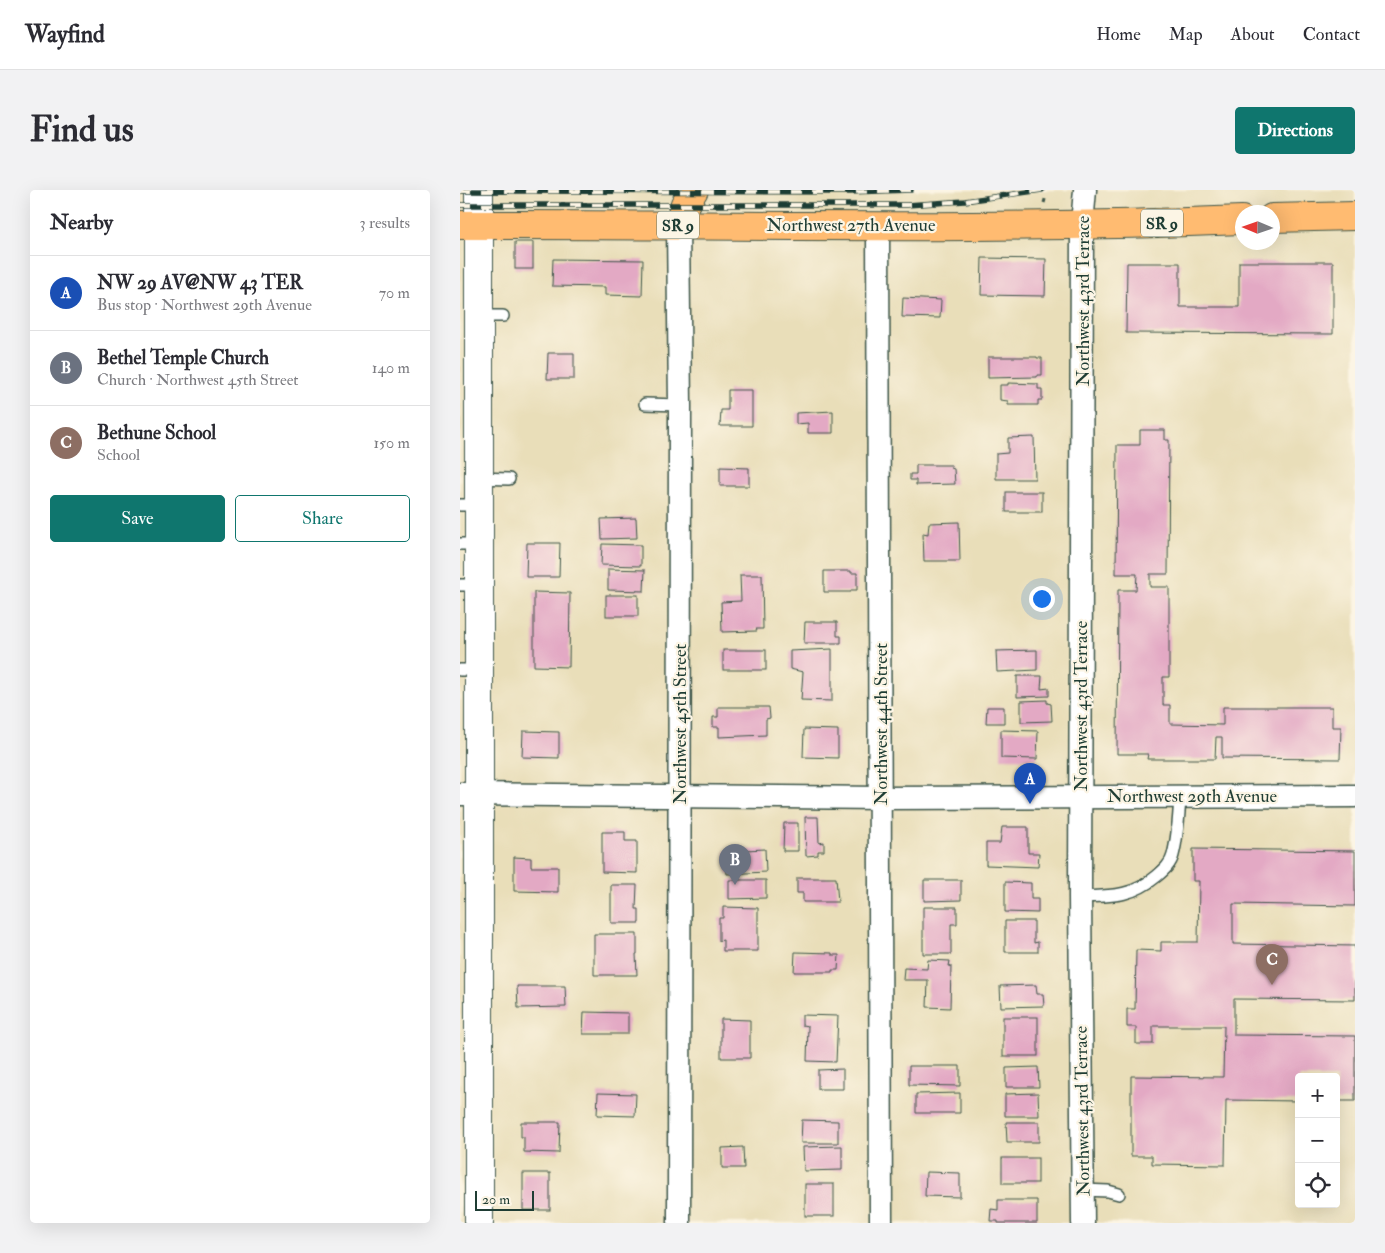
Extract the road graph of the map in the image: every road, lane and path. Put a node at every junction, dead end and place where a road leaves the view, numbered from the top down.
1 (479, 190) edge
2 (694, 190) edge
3 (1085, 190) edge
4 (1355, 216) edge
5 (1280, 218) edge
6 (1235, 220) edge
7 (1082, 224) junction
8 (470, 225) edge
9 (678, 225) junction
10 (878, 225) junction
11 (645, 404) dead end
12 (680, 405) junction
13 (478, 478) junction
14 (509, 479) dead end
15 (469, 505) edge
16 (469, 544) edge
17 (469, 585) edge
18 (469, 670) edge
19 (469, 794) edge
20 (1180, 796) junction
21 (1355, 796) edge
22 (680, 797) junction
23 (1080, 797) junction
24 (881, 798) junction
25 (1080, 897) junction
26 (1083, 1190) junction
27 (1119, 1194) dead end
28 (479, 1223) edge
29 (679, 1223) edge
30 (882, 1223) edge
31 (1083, 1223) edge

1 - 8 street
2 - 9 main road
3 - 7 street, Northwest 43rd Terrace
4 - 5 main road
6 - 7 main road, Northwest 27th Avenue / SR 9
7 - 10 main road, Northwest 27th Avenue / SR 9
7 - 23 street, Northwest 43rd Terrace
8 - 9 main road, Northwest 27th Avenue / SR 9
8 - 13 street
9 - 10 main road, Northwest 27th Avenue / SR 9
9 - 12 street, Northwest 45th Street
10 - 24 street, Northwest 44th Street
11 - 12 lane
12 - 22 street, Northwest 45th Street
13 - 14 lane
13 - 15 street
15 - 16 street
16 - 17 street
17 - 18 street
18 - 19 street
19 - 22 street, Northwest 29th Avenue
19 - 28 street
20 - 21 street, Northwest 29th Avenue
20 - 23 street, Northwest 29th Avenue
20 - 25 lane
22 - 24 street, Northwest 29th Avenue
22 - 29 street, Northwest 45th Street
23 - 24 street, Northwest 29th Avenue
23 - 25 street, Northwest 43rd Terrace
24 - 30 street, Northwest 44th Street
25 - 26 street, Northwest 43rd Terrace
26 - 27 lane
26 - 31 street, Northwest 43rd Terrace

